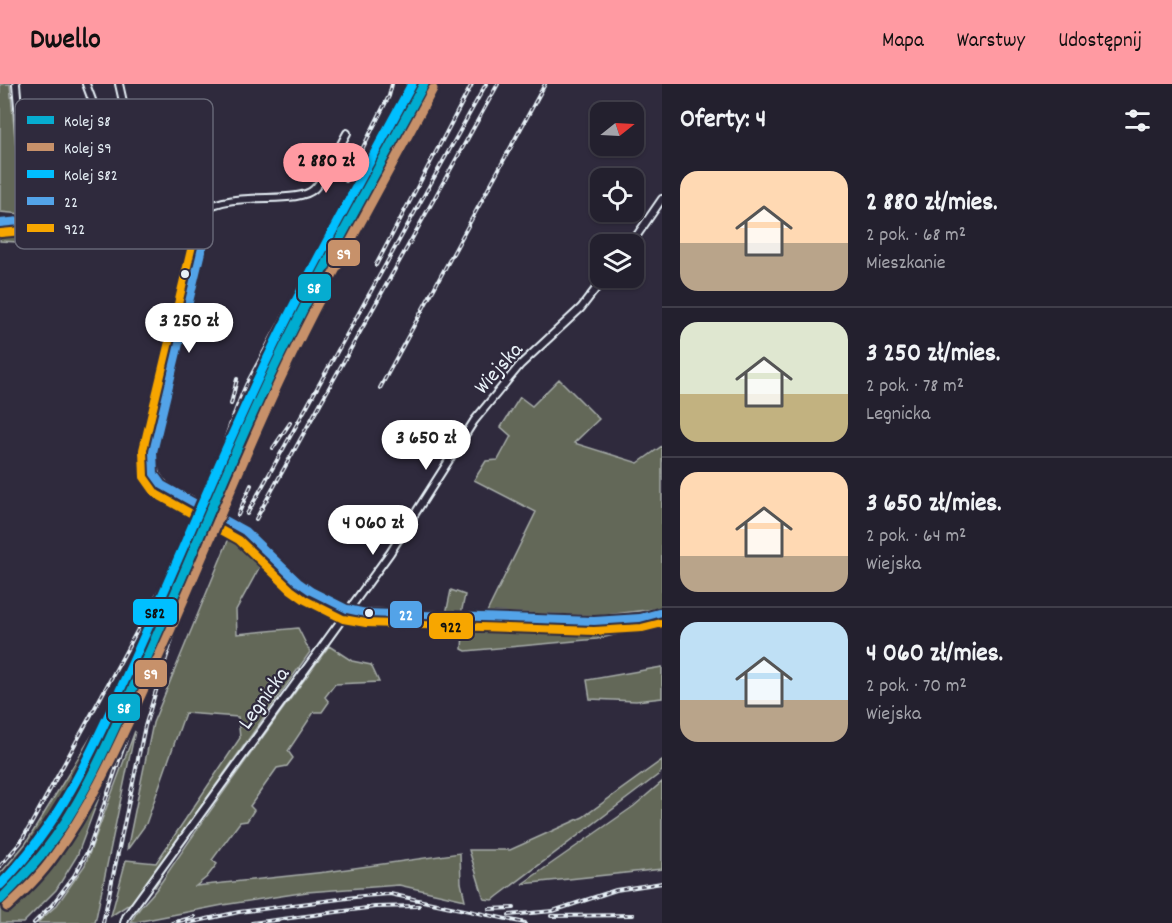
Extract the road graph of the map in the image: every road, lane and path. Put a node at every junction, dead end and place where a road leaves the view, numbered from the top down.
1 (16, 84) edge
2 (86, 84) edge
3 (120, 84) edge
4 (17, 99) edge
5 (92, 99) edge
6 (123, 99) edge
7 (347, 133) dead end
8 (662, 199) edge
9 (213, 204) edge
10 (15, 221) edge
11 (0, 223) edge
12 (638, 234) edge
13 (202, 249) edge
14 (596, 288) edge
15 (191, 500) tunnel mouth
16 (234, 524) tunnel mouth
17 (347, 609) junction
18 (662, 612) edge
19 (124, 923) edge

1 - 4 street
2 - 5 street
3 - 6 street
7 - 9 street
8 - 12 street
10 - 11 street
13 - 15 street
14 - 17 street, Wiejska
16 - 17 street
17 - 18 street
17 - 19 street, Legnicka

